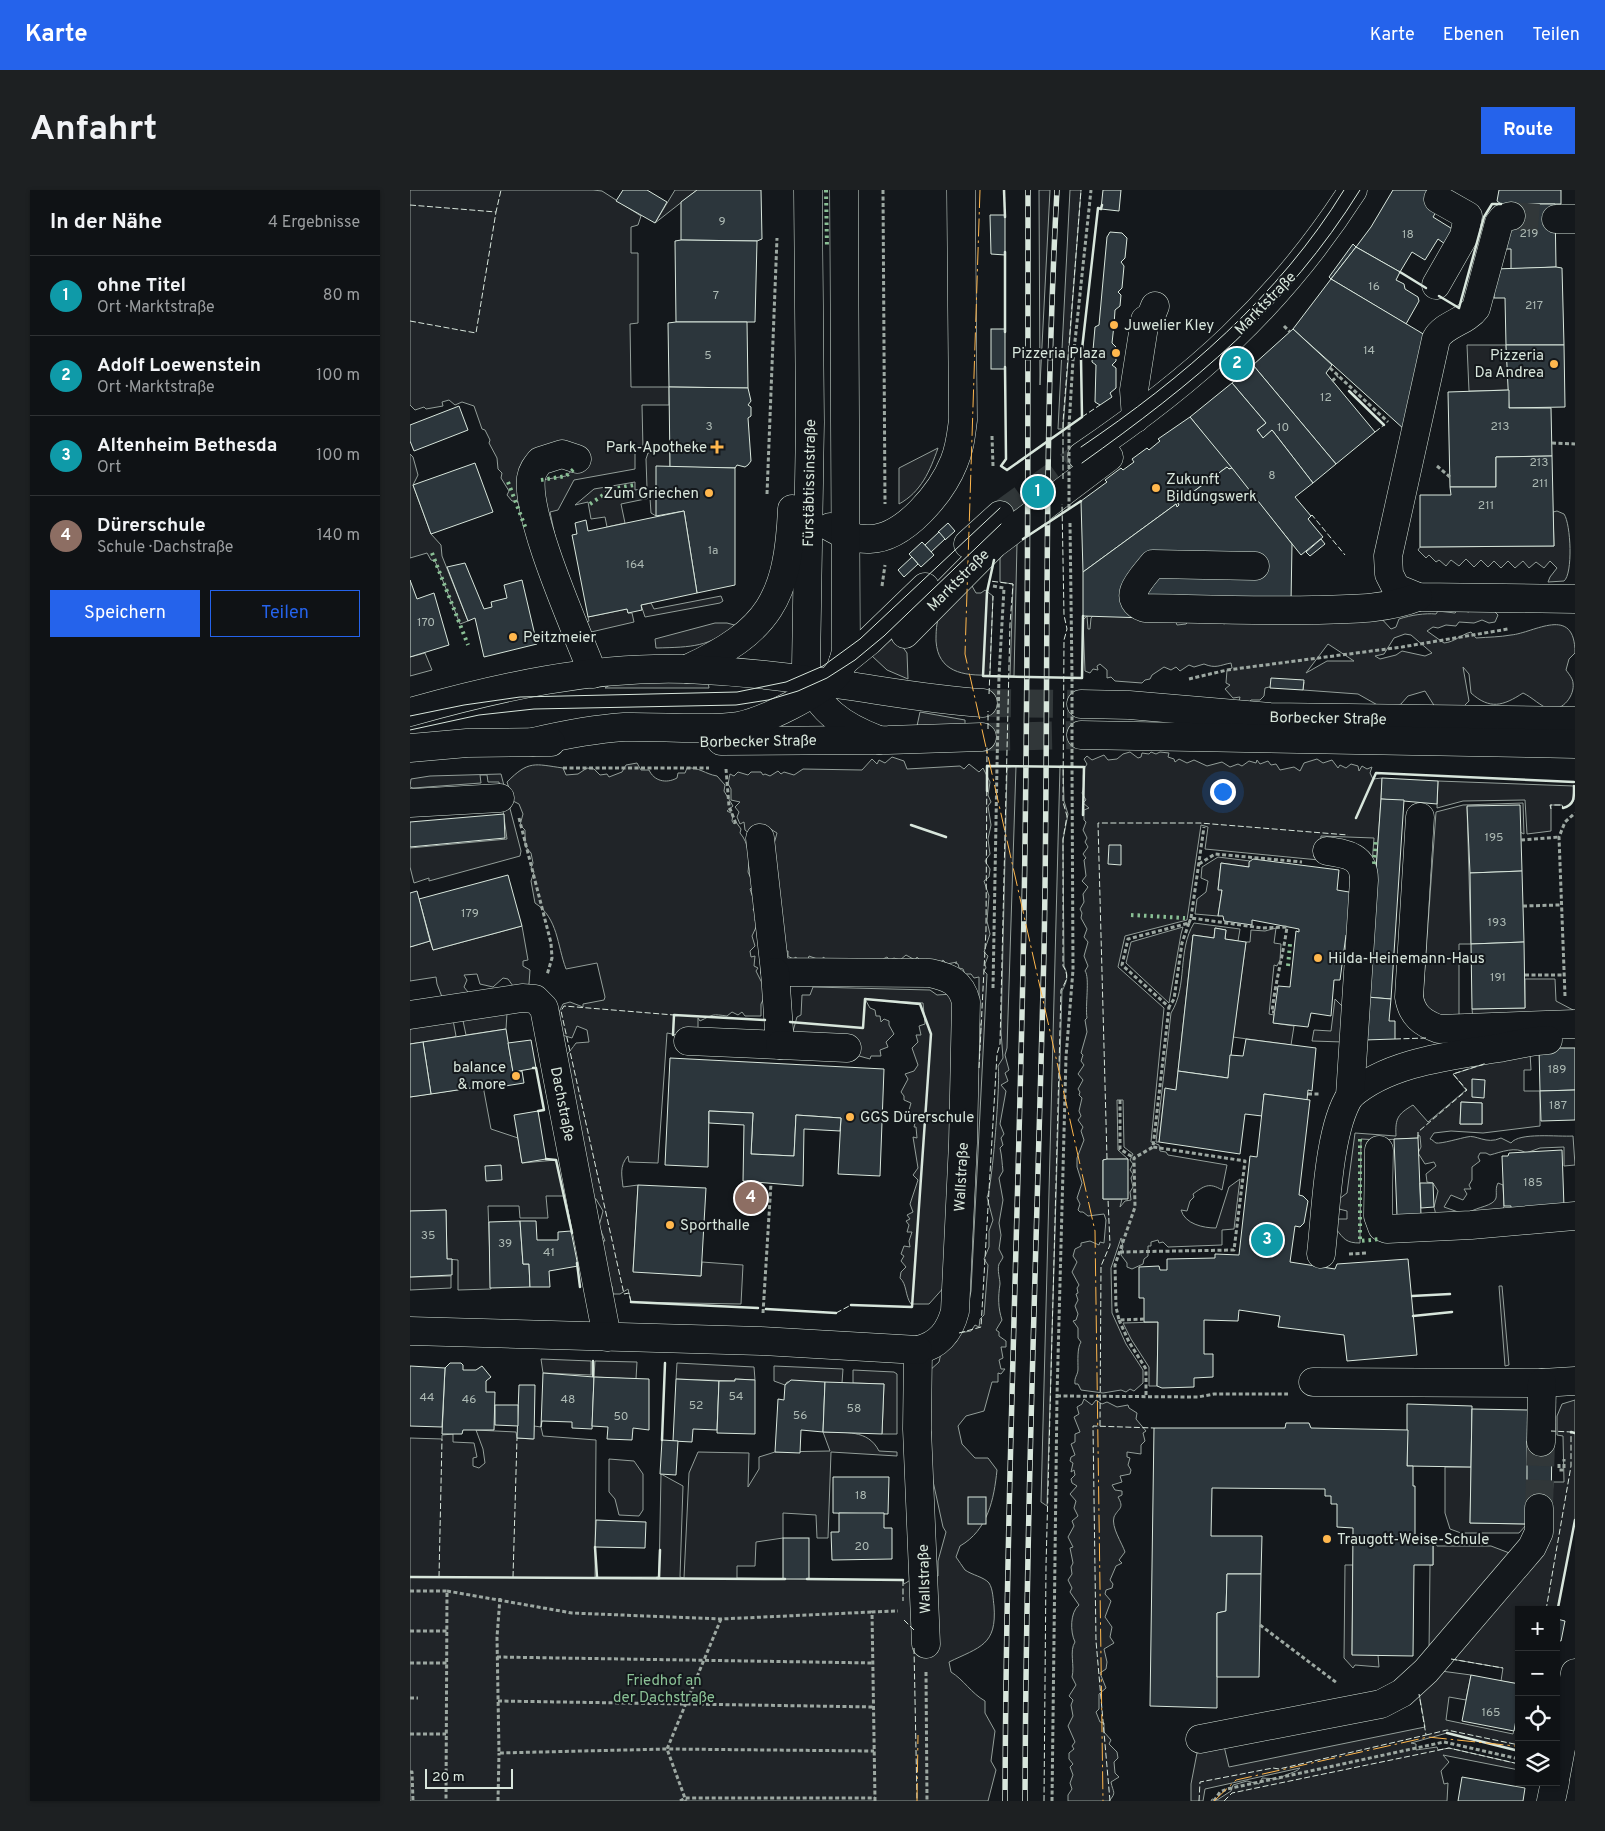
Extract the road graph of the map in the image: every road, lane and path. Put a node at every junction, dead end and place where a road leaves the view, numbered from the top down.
1 (808, 190) edge
2 (844, 190) edge
3 (883, 190) edge
4 (962, 190) edge
5 (1091, 190) edge
6 (1353, 190) edge
7 (1438, 199) dead end
8 (1511, 216) dead end
9 (777, 237) dead end
10 (1436, 285) dead end
11 (1156, 306) dead end
12 (1330, 368) dead end
13 (1338, 376) junction
14 (1332, 380) dead end
15 (810, 412) junction
16 (1136, 418) junction
17 (1389, 422) dead end
18 (1552, 443) dead end
19 (1575, 444) edge
20 (1082, 456) tunnel mouth
21 (1109, 457) dead end
22 (577, 459) dead end
23 (767, 503) dead end
24 (885, 509) dead end
25 (809, 514) junction
26 (1000, 515) tunnel mouth
27 (845, 535) junction
28 (1255, 566) dead end
29 (885, 567) dead end
30 (989, 585) dead end
31 (880, 590) dead end
32 (1418, 597) junction
33 (1575, 599) edge
34 (1510, 628) dead end
35 (905, 634) dead end
36 (686, 669) junction
37 (593, 674) junction
38 (823, 679) junction
39 (1187, 680) dead end
40 (983, 703) tunnel mouth
41 (1081, 704) tunnel mouth
42 (410, 712) edge
43 (1575, 721) edge
44 (1081, 735) tunnel mouth
45 (982, 737) tunnel mouth
46 (880, 740) junction
47 (533, 742) junction
48 (1575, 744) edge
49 (410, 748) edge
50 (997, 766) dead end
51 (726, 768) dead end
52 (410, 803) edge
53 (509, 807) joint
54 (1575, 813) edge
55 (1420, 817) dead end
56 (1204, 827) dead end
57 (1559, 837) junction
58 (760, 838) joint
59 (1521, 840) dead end
60 (1317, 857) joint
61 (1199, 864) junction
62 (1560, 905) junction
63 (1523, 906) dead end
64 (1191, 918) junction
65 (1189, 923) junction
66 (775, 972) junction
67 (1564, 974) junction
68 (1525, 975) dead end
69 (540, 1002) junction
70 (1169, 1007) junction
71 (1275, 1012) dead end
72 (1572, 1013) edge
73 (410, 1015) edge
74 (1575, 1040) edge
75 (688, 1041) dead end
76 (780, 1045) junction
77 (847, 1048) dead end
78 (1350, 1096) junction
79 (1120, 1100) dead end
80 (1153, 1147) junction
81 (1378, 1150) dead end
82 (1134, 1158) junction
83 (771, 1183) dead end
84 (1575, 1216) edge
85 (1120, 1252) junction
86 (1321, 1254) dead end
87 (763, 1309) dead end
88 (1144, 1319) dead end
89 (1119, 1320) junction
90 (410, 1331) edge
91 (607, 1337) junction
92 (918, 1350) junction
93 (1575, 1381) edge
94 (1313, 1382) joint
95 (1542, 1384) junction
96 (1057, 1396) junction
97 (1146, 1397) junction
98 (1541, 1442) tunnel mouth
99 (1539, 1508) tunnel mouth
100 (410, 1590) edge
101 (447, 1591) junction
102 (500, 1598) junction
103 (872, 1612) junction
104 (925, 1612) junction
105 (721, 1620) junction
106 (1260, 1625) dead end
107 (410, 1631) edge
108 (447, 1631) junction
109 (926, 1644) joint
110 (497, 1658) junction
111 (705, 1661) junction
112 (873, 1663) junction
113 (410, 1664) edge
114 (447, 1664) junction
115 (1575, 1673) edge
116 (410, 1698) edge
117 (418, 1698) dead end
118 (498, 1700) junction
119 (686, 1703) junction
120 (1368, 1706) junction
121 (874, 1707) junction
122 (410, 1734) edge
123 (446, 1734) junction
124 (1200, 1739) dead end
125 (667, 1749) junction
126 (874, 1751) junction
127 (498, 1752) junction
128 (1560, 1754) edge
129 (1515, 1758) edge
130 (410, 1772) edge
131 (1554, 1786) edge
132 (685, 1799) edge
133 (875, 1799) edge
134 (413, 1801) edge
135 (446, 1801) edge
136 (498, 1801) edge
137 (680, 1801) edge
138 (927, 1801) edge
139 (1052, 1801) edge
140 (1214, 1801) edge
141 (1551, 1801) edge

1 - 15 street, Fürstäbtissinstraße
2 - 27 street
3 - 24 path
4 - 27 street
5 - 96 path, bridge
6 - 16 street, Marktstraße
7 - 10 street
8 - 32 street
9 - 23 path
11 - 16 street
12 - 13 path
13 - 14 path
13 - 17 path
15 - 25 street, Fürstäbtissinstraße
15 - 36 street
16 - 20 street, Marktstraße
18 - 19 path
21 - 35 street, Marktstraße
22 - 37 street
25 - 27 street
25 - 38 street, Fürstäbtissinstraße
26 - 38 street, Marktstraße
27 - 38 street
28 - 32 street
29 - 31 path
30 - 50 path, bridge
32 - 33 street
34 - 39 path
36 - 37 street
36 - 38 street
37 - 42 street
38 - 40 street
38 - 46 street, Fürstäbtissinstraße
38 - 47 street, Borbecker Straße
41 - 43 street, Borbecker Straße
44 - 48 street, Borbecker Straße
45 - 46 street, Borbecker Straße
46 - 47 street, Borbecker Straße
47 - 49 street, Borbecker Straße
51 - 58 path
52 - 53 street
53 - 69 path
54 - 57 path
55 - 72 street
56 - 61 path
57 - 59 path
57 - 62 path
58 - 66 street
60 - 61 path
60 - 78 street
61 - 64 path
62 - 63 path
62 - 67 path
64 - 65 path
64 - 71 path
65 - 70 path
65 - 70 path
66 - 76 street
66 - 92 street, Wallstraße
67 - 68 path
67 - 72 path
69 - 73 street
69 - 91 street, Dachstraße
70 - 80 path
74 - 78 street
75 - 76 street
76 - 77 street
78 - 86 street
79 - 82 path
80 - 82 path
80 - 85 path
81 - 84 street
82 - 85 path
83 - 87 path
85 - 89 path
88 - 89 path
89 - 97 path
90 - 91 street
91 - 92 street
92 - 104 street, Wallstraße
93 - 95 street
94 - 95 street
94 - 97 path
95 - 98 street
96 - 97 path
96 - 139 path
99 - 120 street
100 - 101 path
101 - 102 path
101 - 108 path
102 - 105 path
102 - 110 path
103 - 104 path
103 - 105 path
103 - 112 path
104 - 109 street, Wallstraße
105 - 111 path
106 - 120 path
107 - 108 path
108 - 114 path
109 - 138 path
110 - 111 path
110 - 118 path
111 - 112 path
111 - 119 path
112 - 121 path
113 - 114 path
114 - 123 path
115 - 128 street
116 - 117 path
118 - 119 path
118 - 127 path
119 - 121 path
119 - 125 path
120 - 124 street
121 - 126 path
122 - 123 path
123 - 135 path
125 - 126 path
125 - 127 path
125 - 132 path
126 - 133 path
127 - 136 path
129 - 140 path
130 - 134 path
131 - 141 street
132 - 133 path
132 - 137 path

